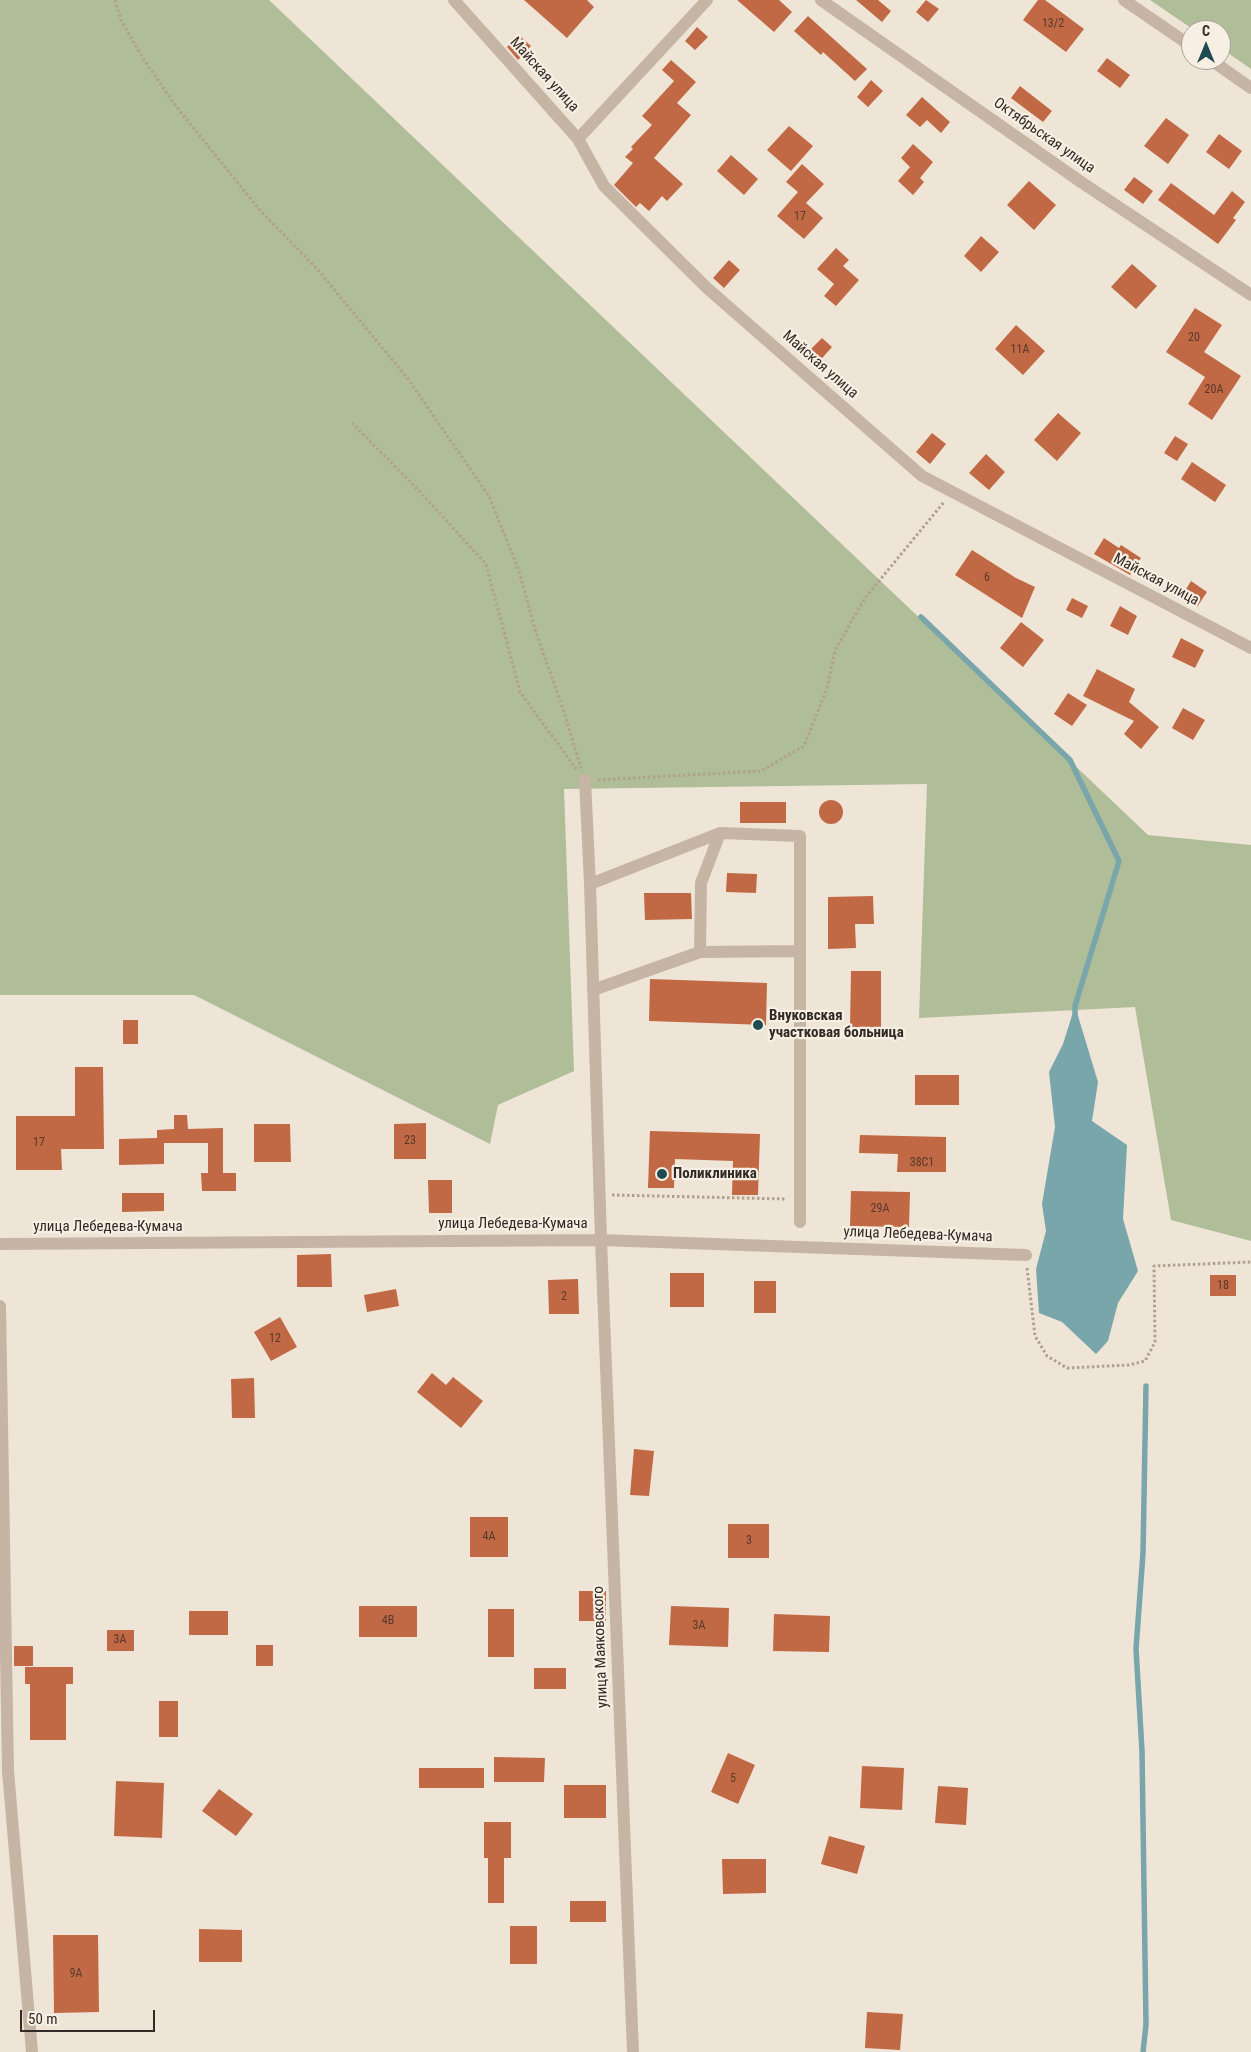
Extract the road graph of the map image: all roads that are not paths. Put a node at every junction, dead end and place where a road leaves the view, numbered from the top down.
1 (454, 0) edge
2 (707, 0) edge
3 (821, 0) edge
4 (1124, 0) edge
5 (1181, 39) edge
6 (1225, 70) edge
7 (1251, 88) edge
8 (578, 139) junction
9 (1251, 295) edge
10 (1251, 648) edge
11 (585, 780) road end
12 (720, 833) junction
13 (590, 884) junction
14 (800, 951) junction
15 (700, 952) junction
16 (593, 990) junction
17 (800, 1222) dead end
18 (600, 1240) junction
19 (0, 1244) edge
20 (1026, 1255) road end
21 (0, 1306) edge
22 (32, 2052) edge
23 (633, 2052) edge

1 - 8 street, Майская улица
2 - 8 street
3 - 9 street, Октябрьская улица
4 - 5 street
6 - 7 street
8 - 10 street, Майская улица
11 - 13 street, улица Маяковского
12 - 13 street
12 - 14 street
12 - 15 street
13 - 16 street, улица Маяковского
14 - 15 street
14 - 17 street
15 - 16 street
16 - 18 street, улица Маяковского
18 - 19 street, улица Лебедева-Кумача
18 - 20 street, улица Лебедева-Кумача
18 - 23 street, улица Маяковского
21 - 22 street

